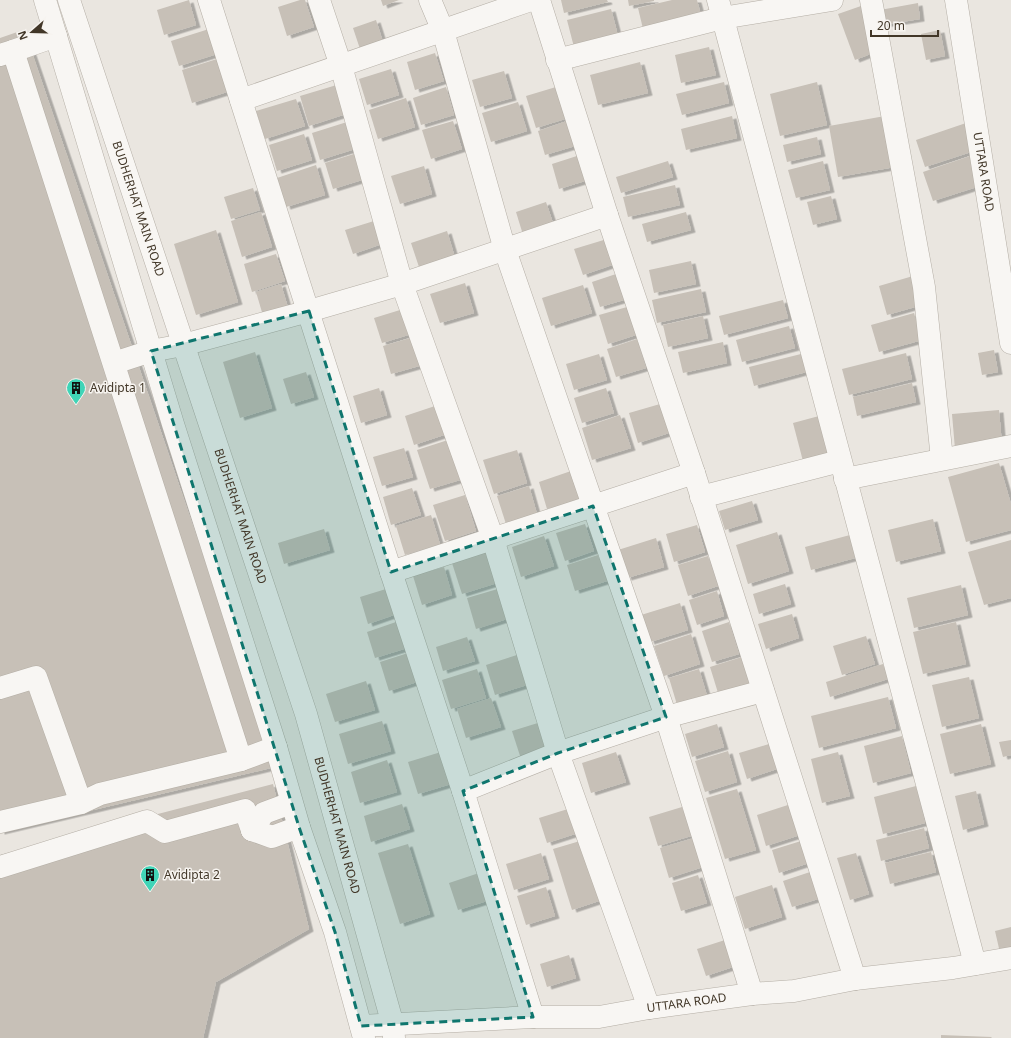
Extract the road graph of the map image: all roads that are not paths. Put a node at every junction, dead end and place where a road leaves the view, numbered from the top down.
1 (45, 0) edge
2 (69, 0) edge
3 (209, 0) edge
4 (319, 0) edge
5 (430, 0) edge
6 (531, 0) edge
7 (539, 0) edge
8 (832, 0) edge
9 (871, 0) edge
10 (956, 0) edge
11 (720, 9) edge
12 (442, 31) junction
13 (56, 36) junction
14 (6, 53) edge
15 (557, 60) junction
16 (341, 66) junction
17 (241, 100) junction
18 (607, 215) junction
19 (505, 250) junction
20 (402, 284) junction
21 (309, 311) junction
22 (1010, 335) edge
23 (183, 345) junction
24 (151, 351) junction
25 (114, 363) junction
26 (1011, 446) edge
27 (942, 460) junction
28 (843, 470) junction
29 (694, 473) junction
30 (701, 497) junction
31 (594, 506) junction
32 (492, 539) junction
33 (391, 572) junction
34 (0, 688) edge
35 (763, 691) junction
36 (666, 717) junction
37 (276, 747) junction
38 (558, 753) junction
39 (241, 760) junction
40 (463, 791) junction
41 (81, 803) junction
42 (291, 803) junction
43 (0, 822) edge
44 (299, 827) junction
45 (252, 830) junction
46 (0, 867) edge
47 (1011, 958) edge
48 (975, 964) junction
49 (855, 979) junction
50 (752, 994) junction
51 (649, 1008) junction
52 (533, 1017) junction
53 (394, 1031) edge
54 (362, 1032) edge

1 - 13 street
2 - 23 street, BUDHERHAT MAIN ROAD
3 - 17 street
4 - 16 street
5 - 12 street
6 - 12 street
7 - 15 street
8 - 11 street
9 - 27 street
10 - 22 street, UTTARA ROAD
11 - 15 street
11 - 28 street
12 - 16 street
12 - 19 street
13 - 14 street
13 - 24 street
14 - 25 street
15 - 18 street
16 - 17 street
16 - 20 street
17 - 21 street
18 - 19 street
18 - 29 street
19 - 20 street
19 - 31 street
20 - 21 street
20 - 32 street
21 - 23 street
21 - 33 street
23 - 24 street
23 - 53 street, BUDHERHAT MAIN ROAD
24 - 25 street
24 - 37 street
25 - 39 street
26 - 27 street
27 - 28 street
28 - 30 street
28 - 48 street
29 - 30 street
29 - 31 street
30 - 35 street
31 - 32 street
31 - 36 street
32 - 33 street
32 - 38 street
33 - 40 street
34 - 41 street
35 - 36 street
35 - 49 street
36 - 38 street
36 - 50 street
37 - 39 street
37 - 42 street
38 - 40 street
38 - 51 street
39 - 41 street
40 - 52 street
41 - 43 street
42 - 44 street
42 - 45 street
44 - 45 street
44 - 54 street
45 - 46 street
47 - 48 street, UTTARA ROAD
48 - 49 street, UTTARA ROAD
49 - 50 street, UTTARA ROAD
50 - 51 street, UTTARA ROAD
51 - 52 street, UTTARA ROAD
52 - 53 street, UTTARA ROAD
53 - 54 street, UTTARA ROAD

